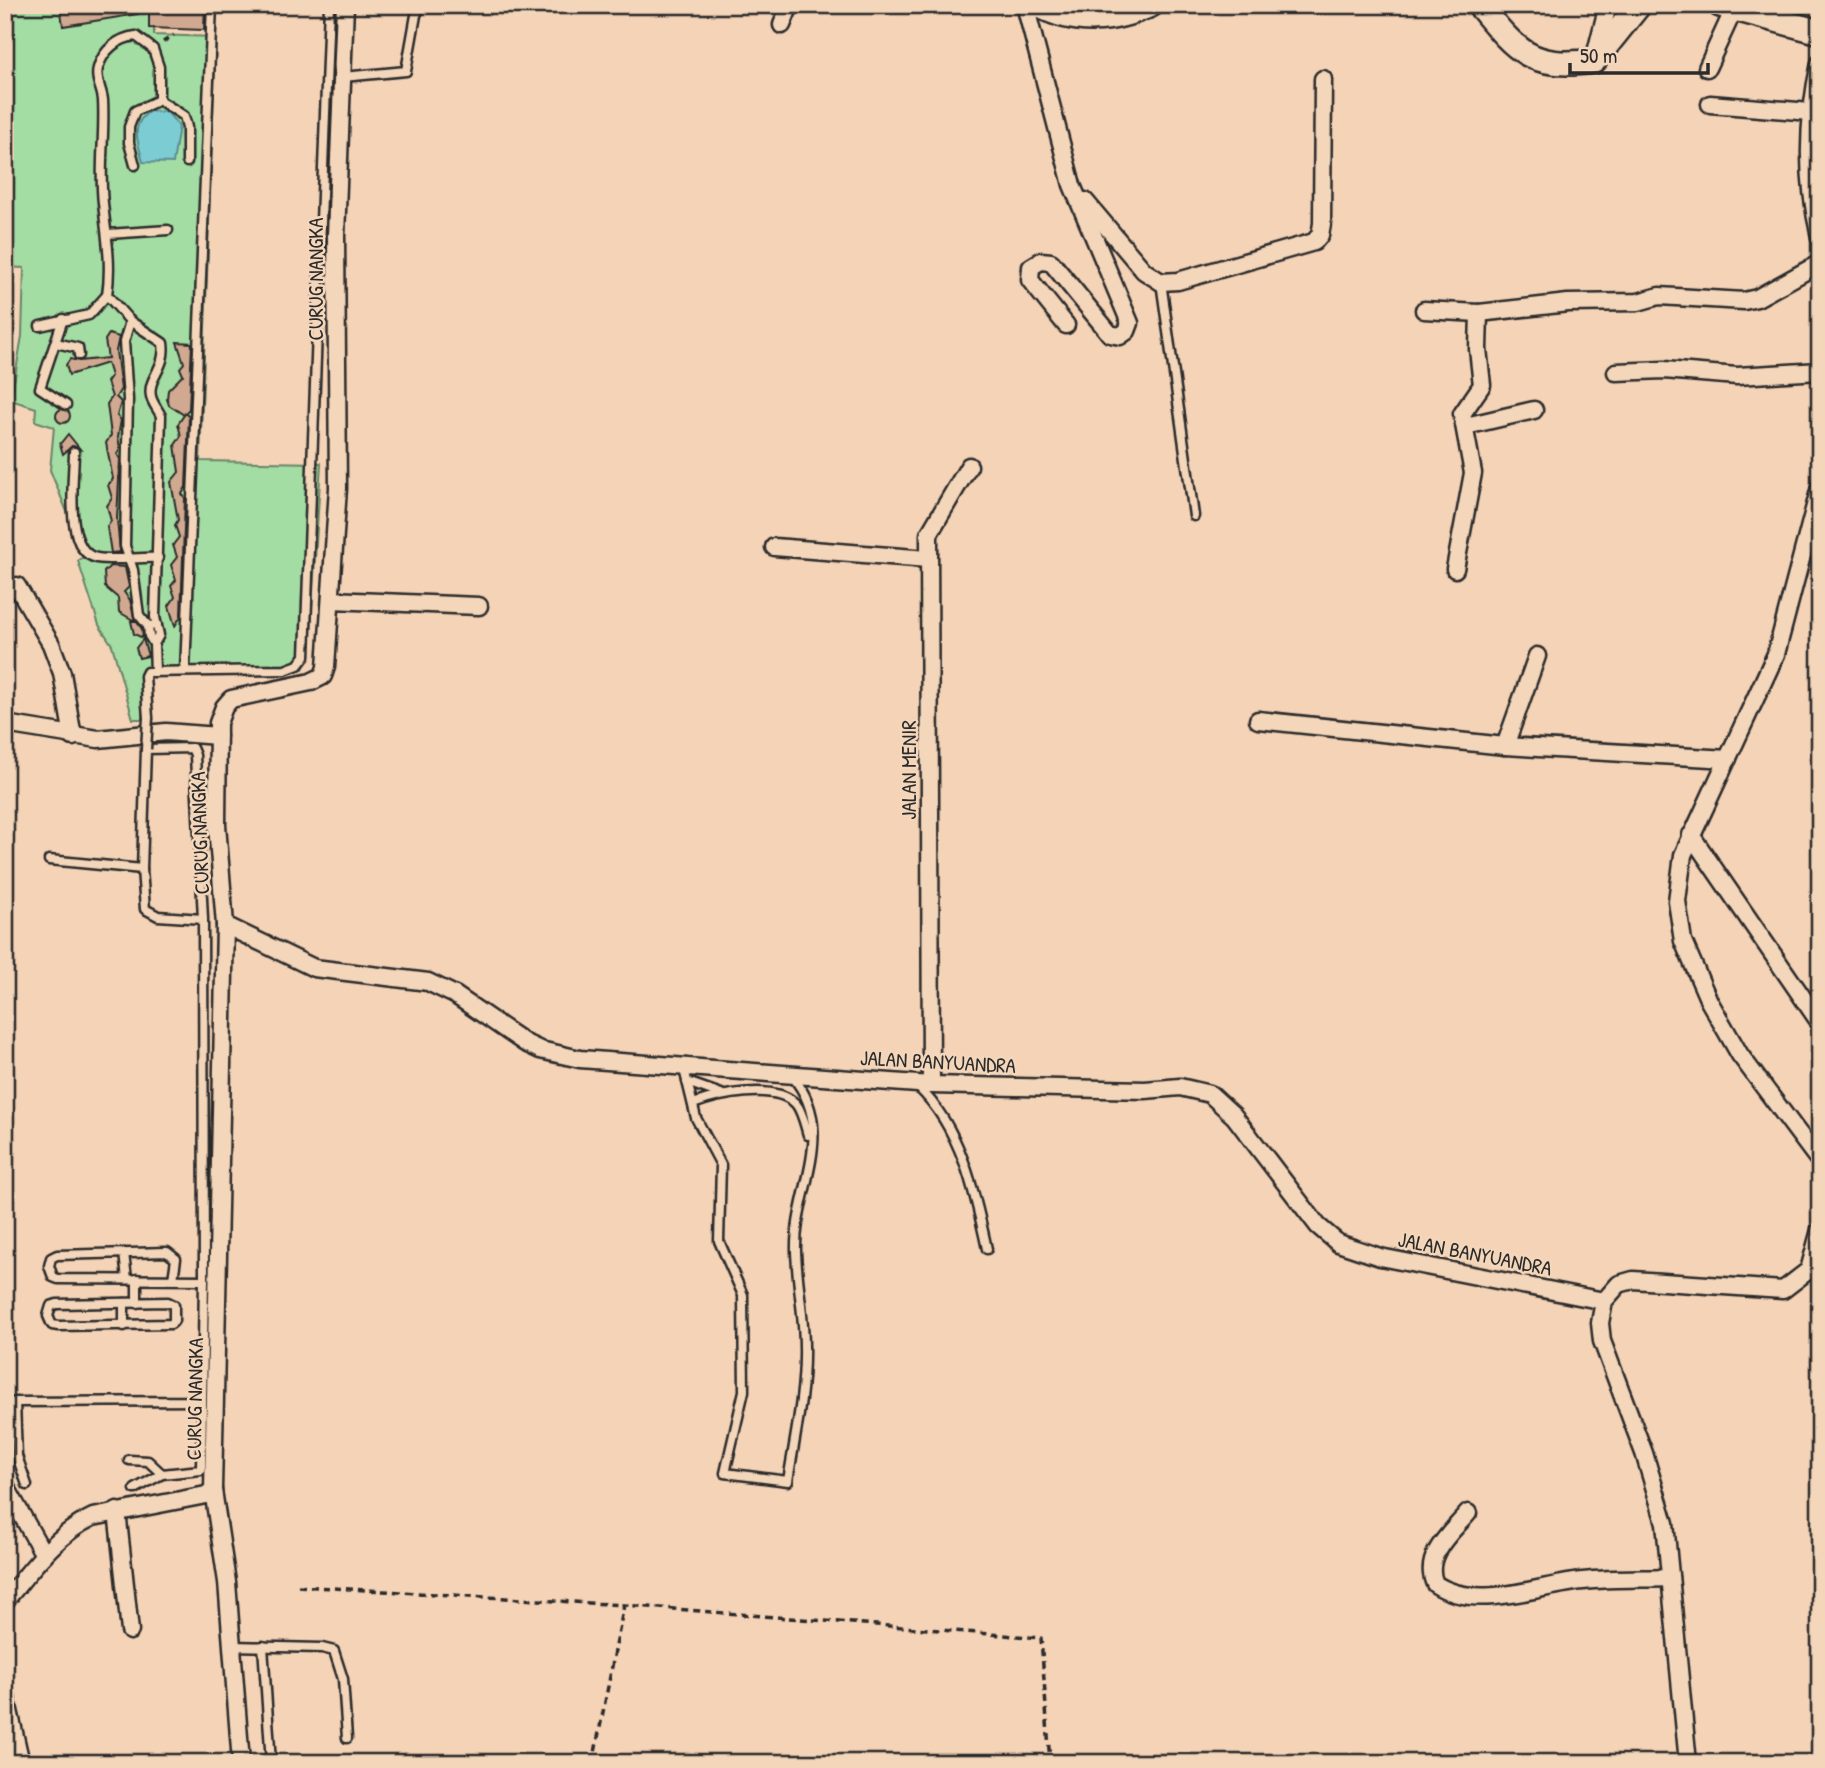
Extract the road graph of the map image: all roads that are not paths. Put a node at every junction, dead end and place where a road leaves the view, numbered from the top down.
1 (212, 5) edge
2 (329, 5) edge
3 (345, 5) edge
4 (421, 5) edge
5 (790, 5) edge
6 (1025, 5) edge
7 (1038, 5) edge
8 (1151, 5) edge
9 (1479, 5) edge
10 (1608, 5) edge
11 (1639, 5) edge
12 (1727, 7) edge
13 (782, 25) dead end
14 (1820, 33) edge
15 (1594, 61) junction
16 (1820, 63) edge
17 (1706, 68) dead end
18 (343, 77) junction
19 (1323, 79) dead end
20 (159, 100) junction
21 (1710, 104) dead end
22 (1811, 112) junction
23 (187, 162) dead end
24 (135, 166) dead end
25 (1072, 186) junction
26 (168, 230) dead end
27 (108, 234) junction
28 (1820, 237) edge
29 (1820, 263) edge
30 (1161, 282) junction
31 (107, 295) junction
32 (1424, 310) dead end
33 (1479, 313) junction
34 (63, 319) junction
35 (130, 321) junction
36 (1066, 325) dead end
37 (40, 326) dead end
38 (56, 343) junction
39 (79, 355) dead end
40 (1820, 371) edge
41 (1616, 372) dead end
42 (66, 405) dead end
43 (1534, 410) dead end
44 (1466, 426) junction
45 (75, 452) dead end
46 (969, 466) dead end
47 (1820, 487) edge
48 (1194, 516) dead end
49 (1813, 544) edge
50 (774, 547) dead end
51 (126, 557) junction
52 (158, 558) junction
53 (929, 559) junction
54 (1455, 569) dead end
55 (5, 591) edge
56 (331, 600) junction
57 (479, 606) dead end
58 (152, 626) junction
59 (1537, 656) dead end
60 (185, 671) junction
61 (155, 672) junction
62 (1258, 720) dead end
63 (5, 724) edge
64 (218, 736) junction
65 (73, 737) junction
66 (1505, 746) junction
67 (146, 749) junction
68 (1728, 758) junction
69 (1691, 835) junction
70 (49, 860) dead end
71 (142, 869) junction
72 (203, 919) junction
73 (225, 925) junction
74 (1820, 1023) edge
75 (790, 1074) junction
76 (686, 1075) junction
77 (923, 1084) junction
78 (721, 1094) junction
79 (693, 1104) junction
80 (813, 1148) junction
81 (1820, 1162) edge
82 (1820, 1230) edge
83 (987, 1249) dead end
84 (124, 1253) junction
85 (132, 1279) junction
86 (173, 1279) junction
87 (204, 1280) junction
88 (1604, 1301) junction
89 (124, 1303) junction
90 (137, 1303) junction
91 (124, 1326) junction
92 (202, 1401) junction
93 (129, 1460) dead end
94 (162, 1474) junction
95 (5, 1485) edge
96 (27, 1485) dead end
97 (135, 1489) dead end
98 (213, 1490) junction
99 (117, 1511) junction
100 (1468, 1513) dead end
101 (44, 1555) junction
102 (1670, 1578) junction
103 (5, 1601) edge
104 (130, 1631) dead end
105 (232, 1646) junction
106 (263, 1646) junction
107 (5, 1693) edge
108 (347, 1738) dead end
109 (21, 1763) edge
110 (241, 1763) edge
111 (271, 1763) edge
112 (1688, 1763) edge

1 - 60 lane
2 - 60 lane
3 - 18 street, CURUG NANGKA
4 - 18 lane
5 - 13 street
6 - 25 street
7 - 8 main road
9 - 15 main road
10 - 15 street
11 - 15 main road
12 - 14 main road
12 - 17 street
16 - 22 street
18 - 56 street, CURUG NANGKA
19 - 30 street
20 - 23 lane
20 - 24 lane
20 - 27 lane
21 - 22 street
22 - 28 street
25 - 30 street
25 - 36 street
26 - 27 lane
27 - 31 lane
29 - 33 street
30 - 48 lane
31 - 34 lane
31 - 35 lane
32 - 33 street
33 - 44 street
34 - 37 lane
34 - 38 lane
35 - 51 lane
35 - 52 lane
38 - 39 lane
38 - 42 lane
40 - 41 street
43 - 44 street
44 - 54 street
45 - 51 lane
46 - 53 street, JALAN MENIR
47 - 49 street
49 - 68 street
50 - 53 street
51 - 52 lane
51 - 58 lane
52 - 58 lane
53 - 77 street, JALAN MENIR
55 - 65 street
56 - 57 street
56 - 64 street, CURUG NANGKA
58 - 61 lane
59 - 66 street
60 - 61 lane
61 - 67 lane, bridge
62 - 66 street
63 - 65 street
64 - 65 street
64 - 73 street, CURUG NANGKA
66 - 68 street
67 - 71 lane
67 - 72 lane
68 - 69 street
69 - 74 street
69 - 81 street
70 - 71 lane
71 - 72 lane
72 - 87 lane
73 - 76 street, JALAN BANYUANDRA
73 - 98 street, CURUG NANGKA
75 - 76 street, JALAN BANYUANDRA
75 - 77 street, JALAN BANYUANDRA
75 - 80 lane
76 - 78 lane
76 - 79 lane
77 - 83 lane
77 - 88 street, JALAN BANYUANDRA
78 - 79 lane
78 - 80 lane
79 - 80 lane
82 - 88 street
84 - 85 lane
84 - 85 lane
84 - 86 lane
85 - 86 lane
85 - 90 lane
86 - 87 lane
87 - 92 lane
88 - 102 street
89 - 90 lane
89 - 91 lane
89 - 91 lane
90 - 91 lane
92 - 94 lane
92 - 96 lane
93 - 94 lane
94 - 97 lane
95 - 101 street
98 - 99 street, CURUG NANGKA
98 - 105 street
99 - 101 street, CURUG NANGKA
99 - 104 street
100 - 102 street
101 - 103 street, CURUG NANGKA
102 - 112 street
105 - 106 lane
105 - 110 street
106 - 108 lane
106 - 111 lane
107 - 109 street

